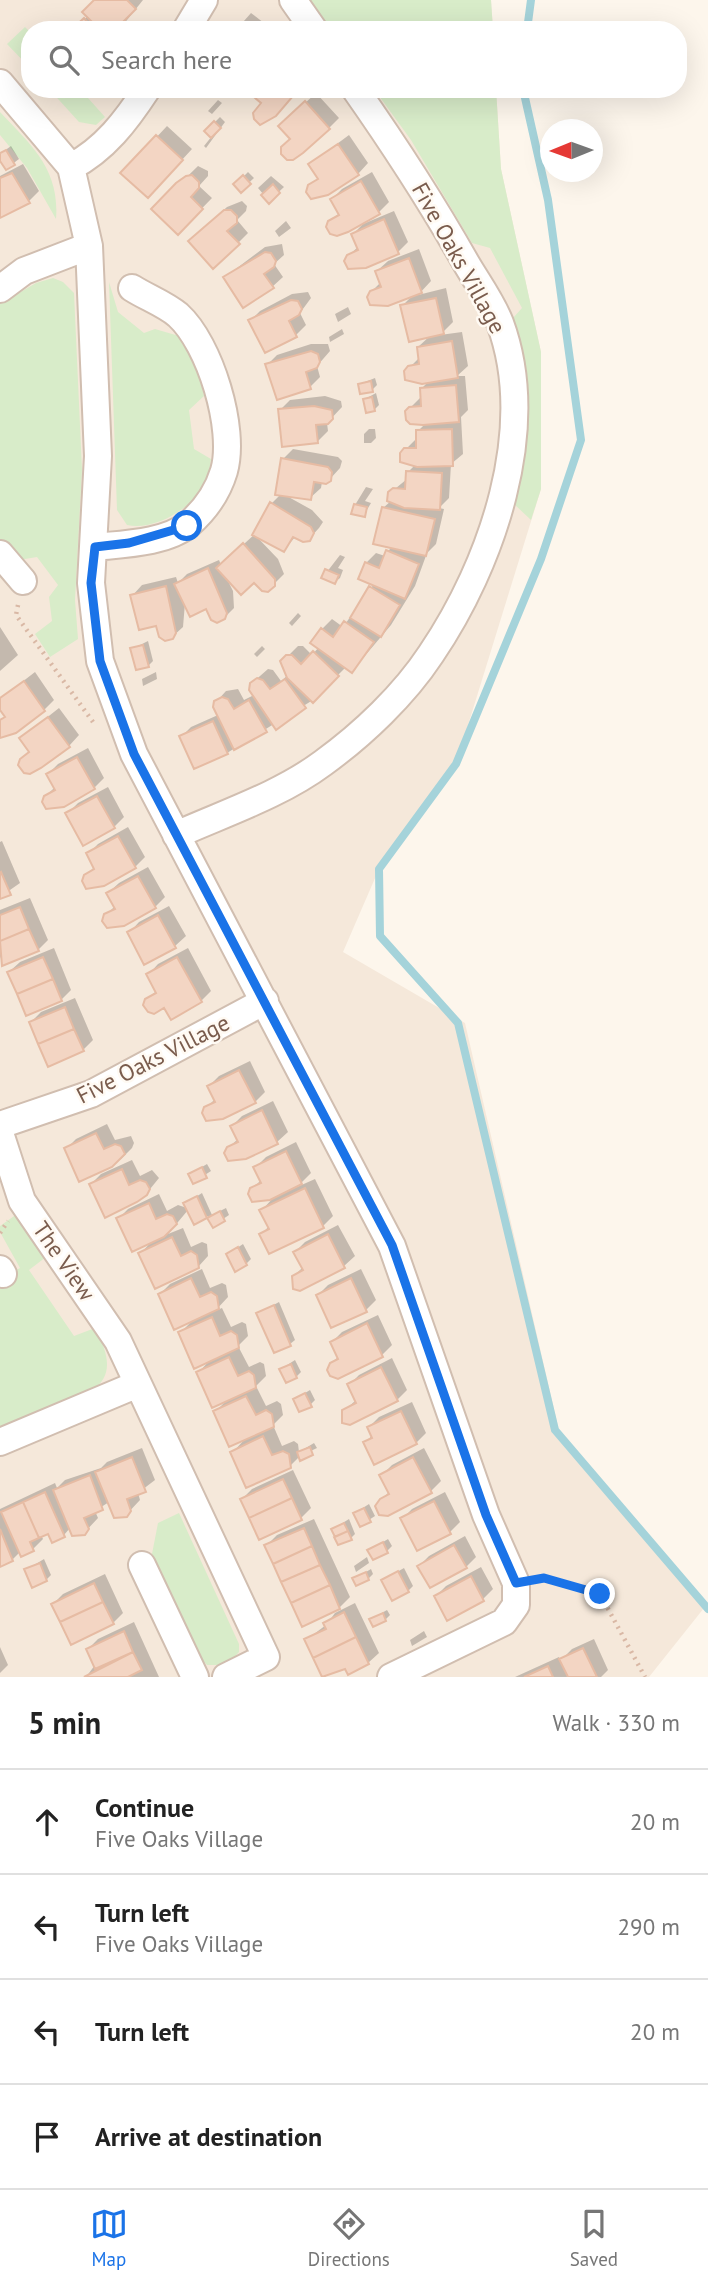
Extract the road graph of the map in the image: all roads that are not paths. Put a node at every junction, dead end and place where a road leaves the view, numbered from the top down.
1 (204, 0) edge
2 (293, 0) edge
3 (192, 21) edge
4 (308, 21) edge
5 (0, 83) edge
6 (142, 98) edge
7 (361, 98) edge
8 (71, 167) junction
9 (89, 246) junction
10 (132, 288) dead end
11 (0, 289) edge
12 (95, 547) junction
13 (0, 554) edge
14 (23, 581) road end
15 (176, 835) junction
16 (265, 1001) junction
17 (0, 1125) edge
18 (0, 1133) edge
19 (138, 1384) junction
20 (0, 1442) edge
21 (142, 1565) dead end
22 (271, 1667) edge
23 (195, 1677) edge
24 (226, 1677) edge
25 (391, 1677) edge

1 - 3 street
2 - 4 street
5 - 8 street
6 - 8 street
7 - 15 street, Five Oaks Village
8 - 9 street
9 - 11 street
9 - 12 street
10 - 12 street
12 - 15 street
13 - 14 street
15 - 16 street
16 - 17 street, Five Oaks Village
16 - 25 street
18 - 19 street, The View
19 - 20 street
19 - 22 street, The View
21 - 23 street
22 - 24 street

